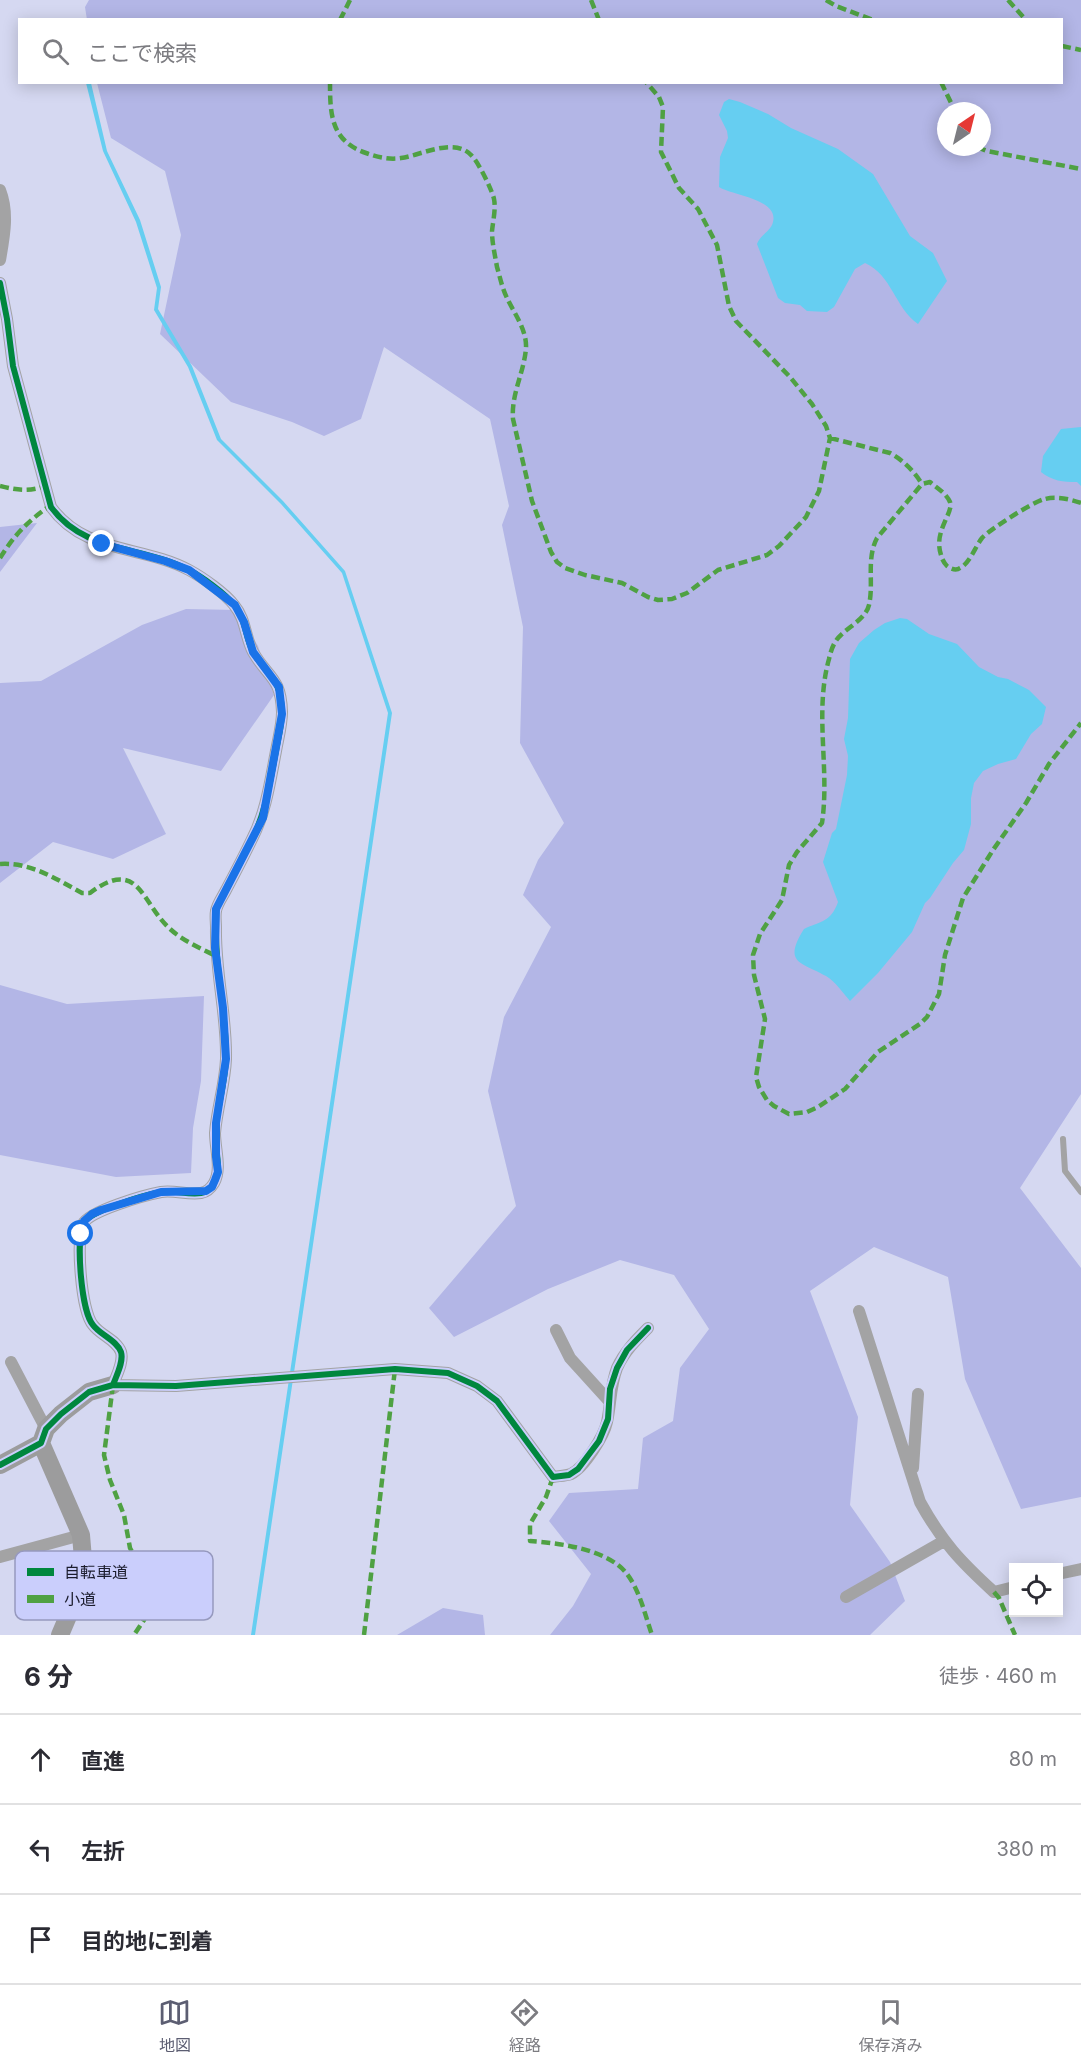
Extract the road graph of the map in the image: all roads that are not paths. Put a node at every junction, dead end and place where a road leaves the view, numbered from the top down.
1 (0, 190) edge
2 (0, 260) edge
3 (0, 283) edge
4 (1063, 1139) dead end
5 (1081, 1192) edge
6 (859, 1311) dead end
7 (648, 1328) dead end
8 (556, 1330) dead end
9 (11, 1362) dead end
10 (113, 1385) junction
11 (918, 1395) dead end
12 (609, 1401) junction
13 (44, 1436) junction
14 (0, 1465) edge
15 (912, 1476) junction
16 (81, 1535) junction
17 (944, 1541) junction
18 (22, 1551) edge
19 (82, 1551) edge
20 (15, 1553) edge
21 (0, 1557) edge
22 (1081, 1569) edge
23 (1063, 1573) edge
24 (1009, 1588) edge
25 (846, 1597) dead end
26 (66, 1620) edge
27 (60, 1635) edge

1 - 2 street
3 - 10 street
4 - 5 lane
6 - 15 street
7 - 12 street
8 - 12 street
9 - 13 street
10 - 12 street
10 - 13 street
11 - 15 street
13 - 14 street
13 - 16 street
15 - 17 street
16 - 18 street
16 - 19 street
17 - 24 street
17 - 25 street
20 - 21 street
22 - 23 street
26 - 27 street

